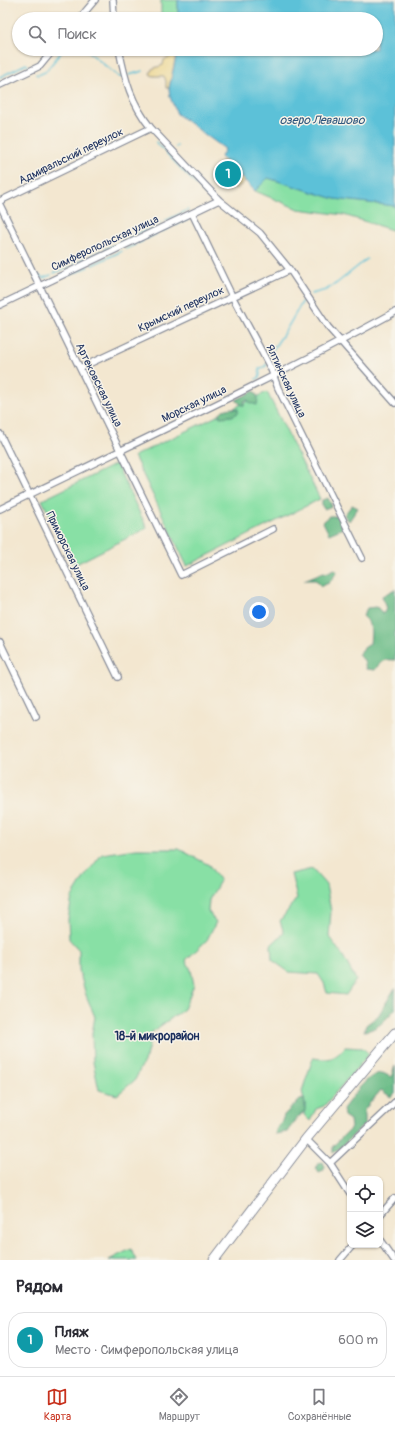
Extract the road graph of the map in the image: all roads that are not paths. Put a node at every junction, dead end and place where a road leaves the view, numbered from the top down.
1 (95, 0) edge
2 (114, 0) edge
3 (85, 12) edge
4 (114, 12) edge
5 (48, 56) edge
6 (121, 56) edge
7 (0, 84) edge
8 (150, 128) junction
9 (219, 200) junction
10 (0, 201) edge
11 (0, 205) edge
12 (192, 213) junction
13 (290, 270) junction
14 (39, 285) junction
15 (232, 296) junction
16 (0, 304) edge
17 (395, 312) edge
18 (341, 342) junction
19 (80, 368) junction
20 (274, 376) junction
21 (395, 403) edge
22 (0, 434) edge
23 (120, 451) junction
24 (30, 494) junction
25 (0, 509) edge
26 (273, 528) dead end
27 (362, 558) dead end
28 (0, 642) edge
29 (118, 677) dead end
30 (36, 717) dead end
31 (395, 1033) edge
32 (395, 1102) edge
33 (306, 1139) junction
34 (330, 1163) junction
35 (347, 1189) edge
36 (395, 1198) edge
37 (383, 1212) edge
38 (383, 1244) edge
39 (350, 1248) edge
40 (214, 1260) edge
41 (340, 1260) edge
42 (394, 1260) edge

1 - 3 street
2 - 4 street
5 - 7 street
6 - 8 street
8 - 9 street
8 - 10 street, Адмиральский переулок
9 - 12 street, Симферопольская улица
9 - 13 street
11 - 14 street, Артековская улица
12 - 14 street, Симферопольская улица
12 - 15 street, Ялтинская улица
13 - 15 street, Крымский переулок
13 - 18 street
14 - 16 street, Симферопольская улица
14 - 19 street, Артековская улица
15 - 19 street, Крымский переулок
15 - 20 street, Ялтинская улица
17 - 18 street, Морская улица
18 - 20 street, Морская улица
18 - 21 street
19 - 23 street, Артековская улица
20 - 23 street, Морская улица
20 - 27 street, Ялтинская улица
22 - 24 street, Приморская улица
23 - 24 street, Морская улица
23 - 26 street, Артековская улица
24 - 25 street, Морская улица
24 - 29 street, Приморская улица
28 - 30 street
31 - 33 main road
32 - 34 street
33 - 34 street
33 - 40 main road
34 - 35 street
36 - 37 street
38 - 42 street
39 - 41 street

